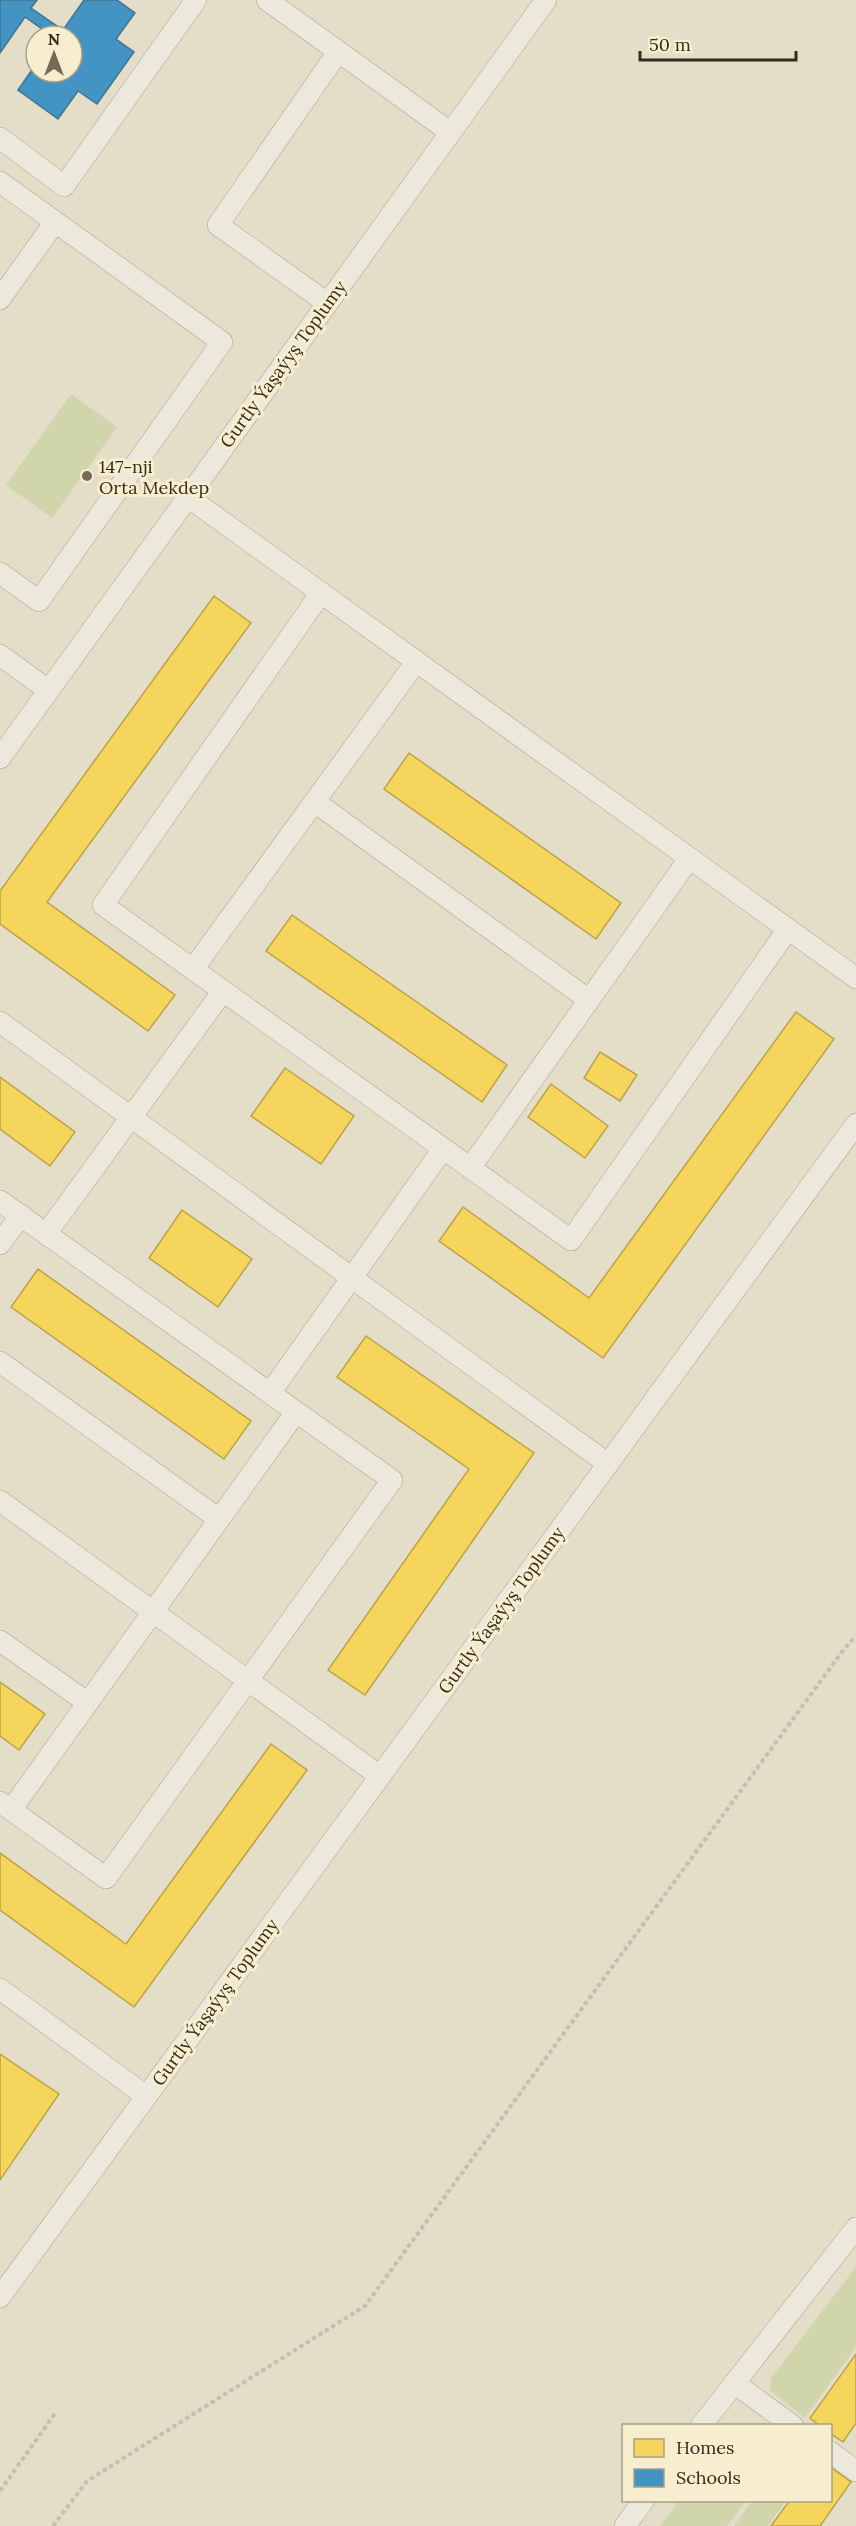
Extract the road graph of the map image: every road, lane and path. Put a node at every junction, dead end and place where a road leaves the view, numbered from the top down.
1 (196, 0) edge
2 (267, 0) edge
3 (546, 0) edge
4 (338, 52) junction
5 (450, 132) junction
6 (0, 138) edge
7 (0, 182) edge
8 (55, 222) junction
9 (0, 298) edge
10 (327, 303) junction
11 (188, 497) junction
12 (0, 573) edge
13 (321, 593) junction
14 (0, 655) edge
15 (416, 663) junction
16 (48, 690) junction
17 (0, 758) edge
18 (315, 802) junction
19 (689, 859) junction
20 (788, 929) junction
21 (193, 969) junction
22 (856, 978) edge
23 (223, 991) junction
24 (589, 1000) junction
25 (0, 1022) edge
26 (132, 1118) junction
27 (856, 1124) edge
28 (443, 1149) junction
29 (470, 1168) junction
30 (0, 1201) edge
31 (21, 1215) junction
32 (46, 1234) junction
33 (0, 1244) edge
34 (351, 1278) junction
35 (0, 1362) edge
36 (270, 1393) junction
37 (296, 1412) junction
38 (608, 1464) junction
39 (0, 1501) edge
40 (219, 1519) junction
41 (153, 1612) junction
42 (856, 1636) edge
43 (0, 1641) edge
44 (248, 1680) junction
45 (88, 1703) junction
46 (380, 1776) junction
47 (6, 1806) edge
48 (0, 1989) edge
49 (146, 2096) junction
50 (856, 2228) edge
51 (0, 2297) edge
52 (734, 2383) junction
53 (56, 2412) dead end
54 (703, 2424) edge
55 (790, 2424) edge
56 (832, 2453) edge
57 (856, 2471) edge
58 (0, 2491) edge
59 (643, 2502) edge
60 (53, 2526) edge
61 (625, 2526) edge

1 - 6 street
2 - 4 street
3 - 5 street, Gurtly Ýaşaýyş Toplumy
4 - 5 street
4 - 10 street
5 - 10 street, Gurtly Ýaşaýyş Toplumy
7 - 8 street
8 - 9 street
8 - 12 street
10 - 11 street, Gurtly Ýaşaýyş Toplumy
11 - 13 street
11 - 16 street, Gurtly Ýaşaýyş Toplumy
13 - 15 street
13 - 21 street
14 - 16 street
15 - 18 street
15 - 19 street
16 - 17 street, Gurtly Ýaşaýyş Toplumy
18 - 21 street
18 - 24 street
19 - 20 street
19 - 24 street
20 - 22 street
20 - 29 street
21 - 23 street
23 - 26 street
23 - 28 street
24 - 29 street
25 - 26 street
26 - 32 street
26 - 34 street
27 - 38 street, Gurtly Ýaşaýyş Toplumy
28 - 29 street
28 - 34 street
30 - 31 street
31 - 32 street
31 - 33 street
32 - 36 street
34 - 36 street
34 - 38 street
35 - 40 street
36 - 37 street
37 - 40 street
37 - 44 street
38 - 46 street, Gurtly Ýaşaýyş Toplumy
39 - 41 street
40 - 41 street
41 - 44 street
41 - 45 street
42 - 60 path
43 - 45 street
44 - 46 street
44 - 47 street
45 - 47 street
46 - 49 street, Gurtly Ýaşaýyş Toplumy
48 - 49 street, Gurtly Ýaşaýyş Toplumy
49 - 51 street, Gurtly Ýaşaýyş Toplumy
50 - 52 street
52 - 54 street
52 - 55 street
53 - 58 path
56 - 57 street
59 - 61 street

